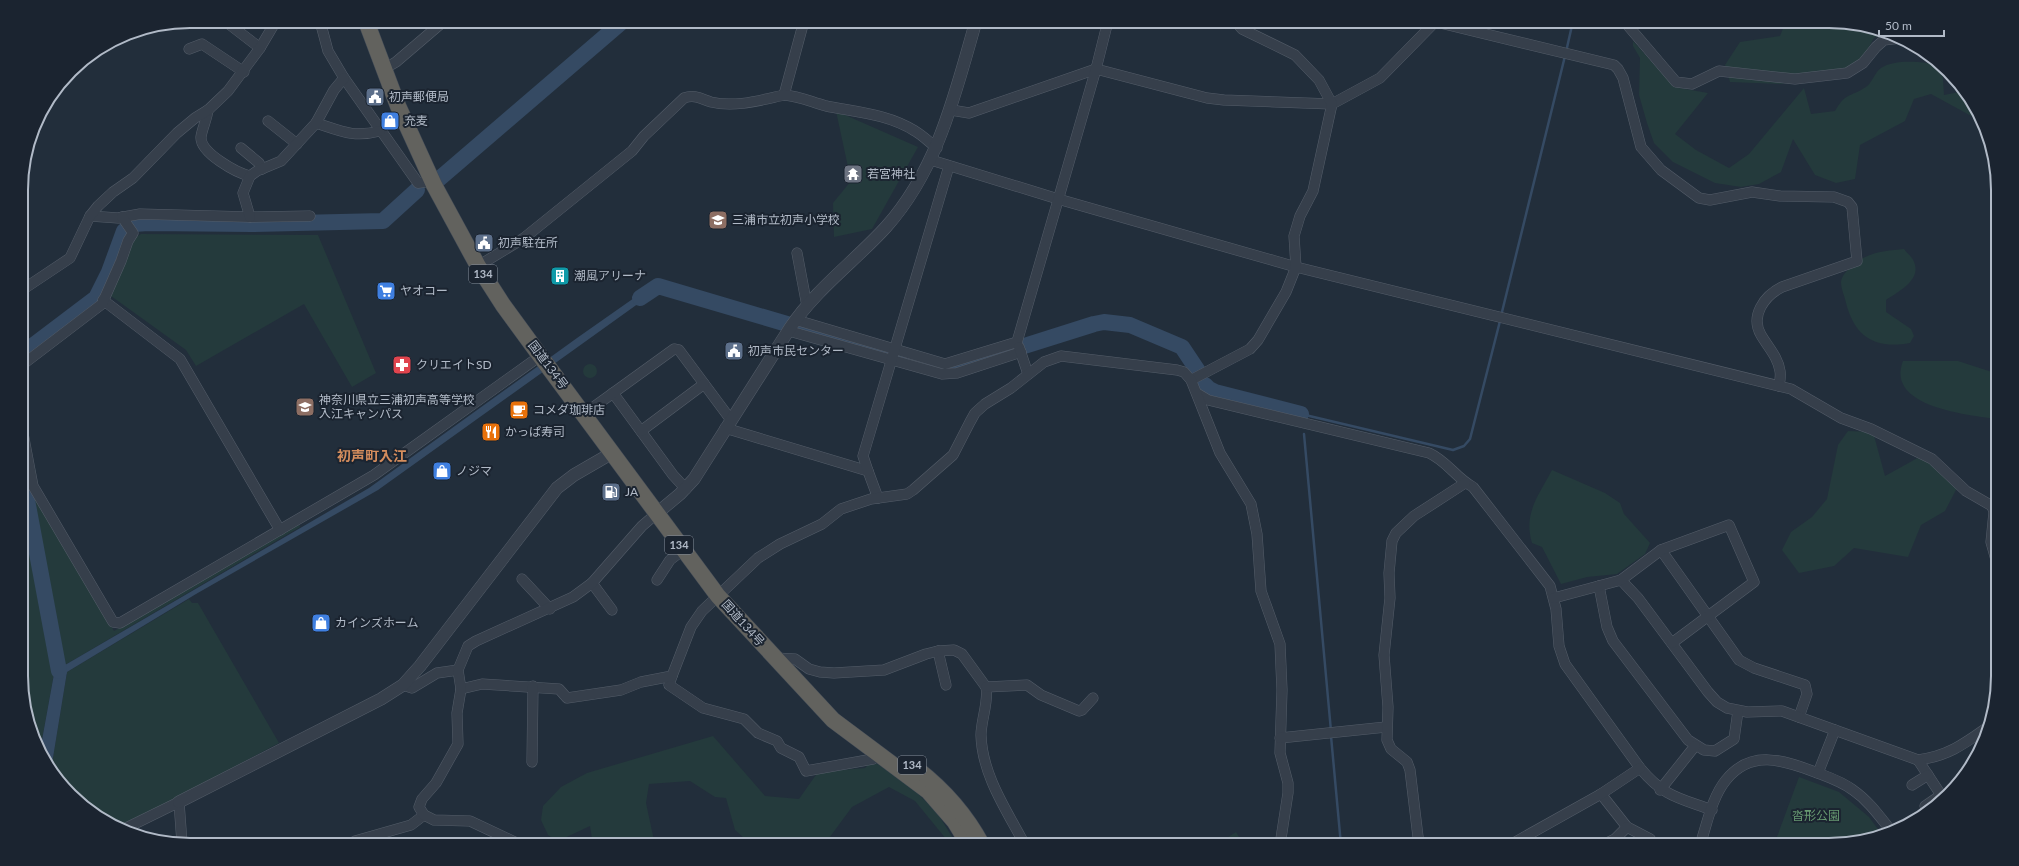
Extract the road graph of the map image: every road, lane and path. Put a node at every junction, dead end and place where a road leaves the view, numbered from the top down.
1 (234, 28) edge
2 (272, 28) edge
3 (322, 28) edge
4 (369, 28) edge
5 (436, 28) edge
6 (802, 28) edge
7 (974, 28) edge
8 (1106, 28) edge
9 (1241, 28) edge
10 (1430, 28) edge
11 (1461, 28) edge
12 (1630, 28) edge
13 (1889, 39) edge
14 (260, 48) junction
15 (189, 49) dead end
16 (384, 69) junction
17 (1096, 69) junction
18 (244, 72) junction
19 (344, 78) junction
20 (784, 95) junction
21 (1332, 104) junction
22 (208, 110) junction
23 (951, 110) junction
24 (268, 121) dead end
25 (316, 123) junction
26 (380, 131) junction
27 (297, 144) junction
28 (242, 148) dead end
29 (937, 148) junction
30 (931, 160) junction
31 (949, 166) junction
32 (262, 169) junction
33 (250, 176) junction
34 (432, 182) junction
35 (1058, 200) junction
36 (90, 216) junction
37 (310, 216) dead end
38 (250, 217) junction
39 (124, 220) junction
40 (798, 253) dead end
41 (478, 266) junction
42 (1296, 267) junction
43 (28, 286) edge
44 (103, 300) junction
45 (807, 306) junction
46 (793, 325) junction
47 (1019, 347) junction
48 (893, 355) junction
49 (541, 357) junction
50 (28, 360) edge
51 (1028, 374) junction
52 (1191, 380) junction
53 (704, 384) junction
54 (1779, 386) junction
55 (613, 393) junction
56 (1198, 394) junction
57 (584, 414) junction
58 (728, 424) junction
59 (641, 431) junction
60 (612, 453) junction
61 (28, 460) edge
62 (868, 471) junction
63 (1465, 483) junction
64 (686, 489) junction
65 (878, 498) junction
66 (1991, 505) edge
67 (656, 514) junction
68 (280, 530) junction
69 (683, 550) junction
70 (1661, 550) junction
71 (522, 580) dead end
72 (657, 580) dead end
73 (1621, 580) junction
74 (592, 583) junction
75 (1599, 586) junction
76 (718, 596) junction
77 (1554, 598) junction
78 (550, 609) junction
79 (612, 610) dead end
80 (1708, 616) junction
81 (1672, 643) junction
82 (938, 651) junction
83 (775, 658) junction
84 (458, 670) junction
85 (672, 676) junction
86 (403, 685) junction
87 (946, 685) dead end
88 (533, 686) junction
89 (986, 687) junction
90 (461, 689) junction
91 (1093, 698) dead end
92 (822, 708) junction
93 (1738, 711) junction
94 (1799, 717) junction
95 (1386, 727) junction
96 (1835, 730) junction
97 (1981, 732) edge
98 (1280, 738) junction
99 (1695, 746) junction
100 (878, 755) junction
101 (1918, 760) junction
102 (532, 762) dead end
103 (1640, 768) junction
104 (1818, 773) junction
105 (1928, 775) junction
106 (1912, 785) dead end
107 (1660, 790) junction
108 (1601, 794) junction
109 (1941, 794) edge
110 (179, 802) junction
111 (1931, 803) edge
112 (1925, 806) dead end
113 (1712, 810) junction
114 (424, 815) junction
115 (129, 826) edge
116 (1627, 827) junction
117 (1888, 827) edge
118 (182, 838) edge
119 (365, 838) edge
120 (507, 838) edge
121 (965, 838) edge
122 (978, 838) edge
123 (1021, 838) edge
124 (1281, 838) edge
125 (1418, 838) edge
126 (1522, 838) edge
127 (1616, 838) edge
128 (1648, 838) edge
129 (1702, 838) edge

1 - 14 street
2 - 14 street
3 - 19 street
4 - 16 highway, 国道134号 / 134
5 - 16 street
6 - 20 street
7 - 23 street
8 - 17 street
9 - 21 street
10 - 21 street
11 - 54 street
12 - 13 street
14 - 18 street
15 - 18 street
16 - 34 highway, 国道134号 / 134
17 - 21 street
17 - 23 street
17 - 35 street
18 - 22 street
19 - 25 street
19 - 26 street
20 - 29 street
20 - 41 street
21 - 42 street
22 - 33 street
22 - 36 street
23 - 29 street
24 - 27 street
25 - 26 street
25 - 27 street
26 - 34 street
27 - 32 street
28 - 32 street
29 - 30 street
30 - 31 street
30 - 45 street
31 - 35 street
31 - 48 street
32 - 33 street
33 - 38 street
34 - 41 highway, 国道134号 / 134
35 - 42 street
35 - 47 street
36 - 39 street
36 - 43 street
37 - 38 street
38 - 39 street
39 - 44 street
40 - 45 street
41 - 49 highway, 国道134号 / 134
42 - 52 street
42 - 54 street
44 - 50 street
44 - 68 street
45 - 46 street
46 - 48 street
46 - 58 street
47 - 48 street
47 - 51 street
48 - 62 street
49 - 57 highway, 国道134号 / 134
49 - 68 street
51 - 52 street
51 - 65 street
52 - 56 street
53 - 55 street
53 - 58 street
53 - 59 street
54 - 66 street
55 - 57 street
55 - 59 street
56 - 63 street
56 - 98 street
57 - 60 highway, 国道134号 / 134
58 - 62 street
58 - 64 street
59 - 64 street
60 - 67 highway, 国道134号 / 134
60 - 86 street
61 - 68 street
62 - 65 street
63 - 77 street
63 - 95 street
64 - 67 street
65 - 76 street
67 - 69 highway, 国道134号 / 134
67 - 74 street
69 - 72 street
69 - 76 highway, 国道134号 / 134
70 - 73 street
70 - 80 street
70 - 80 street
71 - 78 street
73 - 75 street
73 - 81 street
74 - 78 street
74 - 79 street
75 - 77 street
75 - 99 street
76 - 83 highway, 国道134号 / 134
76 - 85 street
77 - 103 street
78 - 84 street
80 - 81 street
80 - 94 street
81 - 93 street
82 - 83 street
82 - 87 street
82 - 89 street
83 - 92 highway, 国道134号 / 134
84 - 86 street
84 - 90 street
85 - 88 street
85 - 100 street
86 - 110 street
88 - 90 street
88 - 102 street
89 - 91 street
89 - 123 street
90 - 114 street
92 - 100 highway, 国道134号 / 134
92 - 122 highway, 国道134号 / 134
93 - 94 street
93 - 99 street
94 - 96 street
95 - 98 street
95 - 125 street
96 - 101 street
96 - 104 street
97 - 101 street
98 - 124 street
99 - 107 street
100 - 121 highway, 国道134号 / 134
101 - 105 street
103 - 107 street
103 - 108 street
104 - 113 street
104 - 117 street
105 - 106 street
105 - 109 street
107 - 113 street
108 - 116 street
108 - 126 street
110 - 115 street
110 - 118 street
111 - 112 street
113 - 129 street
114 - 119 street
114 - 120 street
116 - 127 street
116 - 128 street

